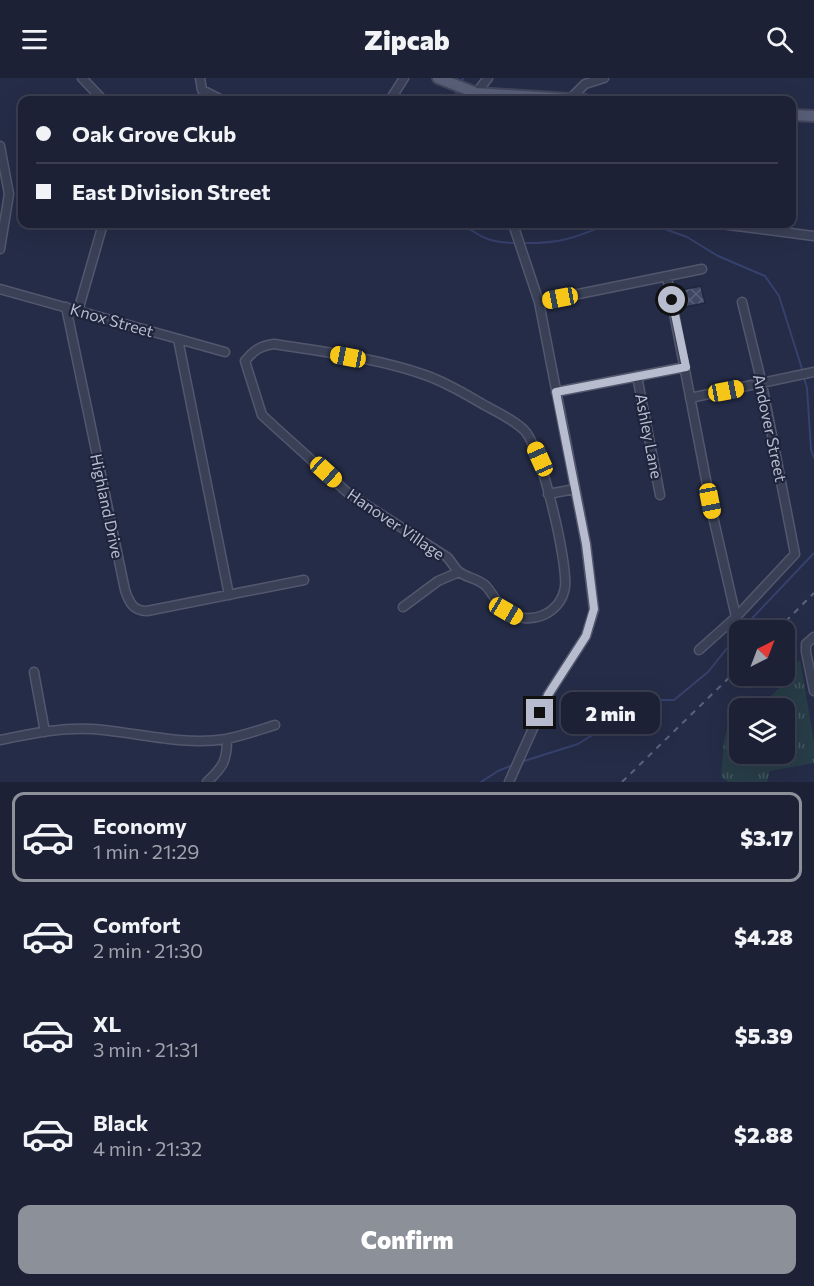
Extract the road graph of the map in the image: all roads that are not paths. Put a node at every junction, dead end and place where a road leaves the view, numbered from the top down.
1 (82, 78) edge
2 (200, 78) edge
3 (404, 78) edge
4 (438, 78) edge
5 (488, 78) edge
6 (604, 78) edge
7 (99, 96) edge
8 (214, 96) edge
9 (393, 96) edge
10 (475, 96) edge
11 (477, 96) edge
12 (573, 96) edge
13 (796, 115) edge
14 (814, 116) edge
15 (0, 146) edge
16 (102, 228) edge
17 (515, 228) edge
18 (753, 228) edge
19 (814, 236) edge
20 (0, 249) edge
21 (702, 269) dead end
22 (667, 278) junction
23 (0, 289) edge
24 (539, 302) junction
25 (742, 302) dead end
26 (66, 308) junction
27 (78, 311) junction
28 (178, 339) junction
29 (225, 352) dead end
30 (686, 367) junction
31 (814, 372) edge
32 (637, 376) junction
33 (762, 384) junction
34 (556, 392) junction
35 (690, 398) junction
36 (575, 489) junction
37 (548, 494) junction
38 (660, 495) dead end
39 (459, 572) junction
40 (304, 580) dead end
41 (229, 595) junction
42 (403, 607) dead end
43 (736, 617) junction
44 (814, 637) edge
45 (699, 650) dead end
46 (34, 672) dead end
47 (814, 692) edge
48 (275, 725) dead end
49 (45, 732) junction
50 (227, 739) junction
51 (0, 740) edge
52 (510, 780) edge
53 (207, 782) edge

1 - 7 street
2 - 8 street
3 - 9 street
4 - 10 main road
5 - 11 street
6 - 12 street
13 - 14 main road
15 - 20 street
16 - 27 street
17 - 24 street
18 - 19 street
21 - 22 street
22 - 24 street
22 - 30 street
23 - 26 street, Knox Street
24 - 34 street
25 - 33 street, Andover Street
26 - 27 street, Knox Street
26 - 41 street, Highland Drive
27 - 28 street, Knox Street
28 - 29 street, Knox Street
28 - 41 street
30 - 32 street
30 - 35 street
31 - 33 street
32 - 34 street
32 - 38 street, Ashley Lane
33 - 35 street
33 - 43 street, Andover Street
34 - 36 street
35 - 43 street
36 - 37 street
36 - 52 street
37 - 39 street, Hanover Village
37 - 39 street, Hanover Village
39 - 42 street
40 - 41 street, Highland Drive
43 - 45 street
44 - 47 street
46 - 49 street
48 - 50 street
49 - 50 street
49 - 51 street
50 - 53 street

